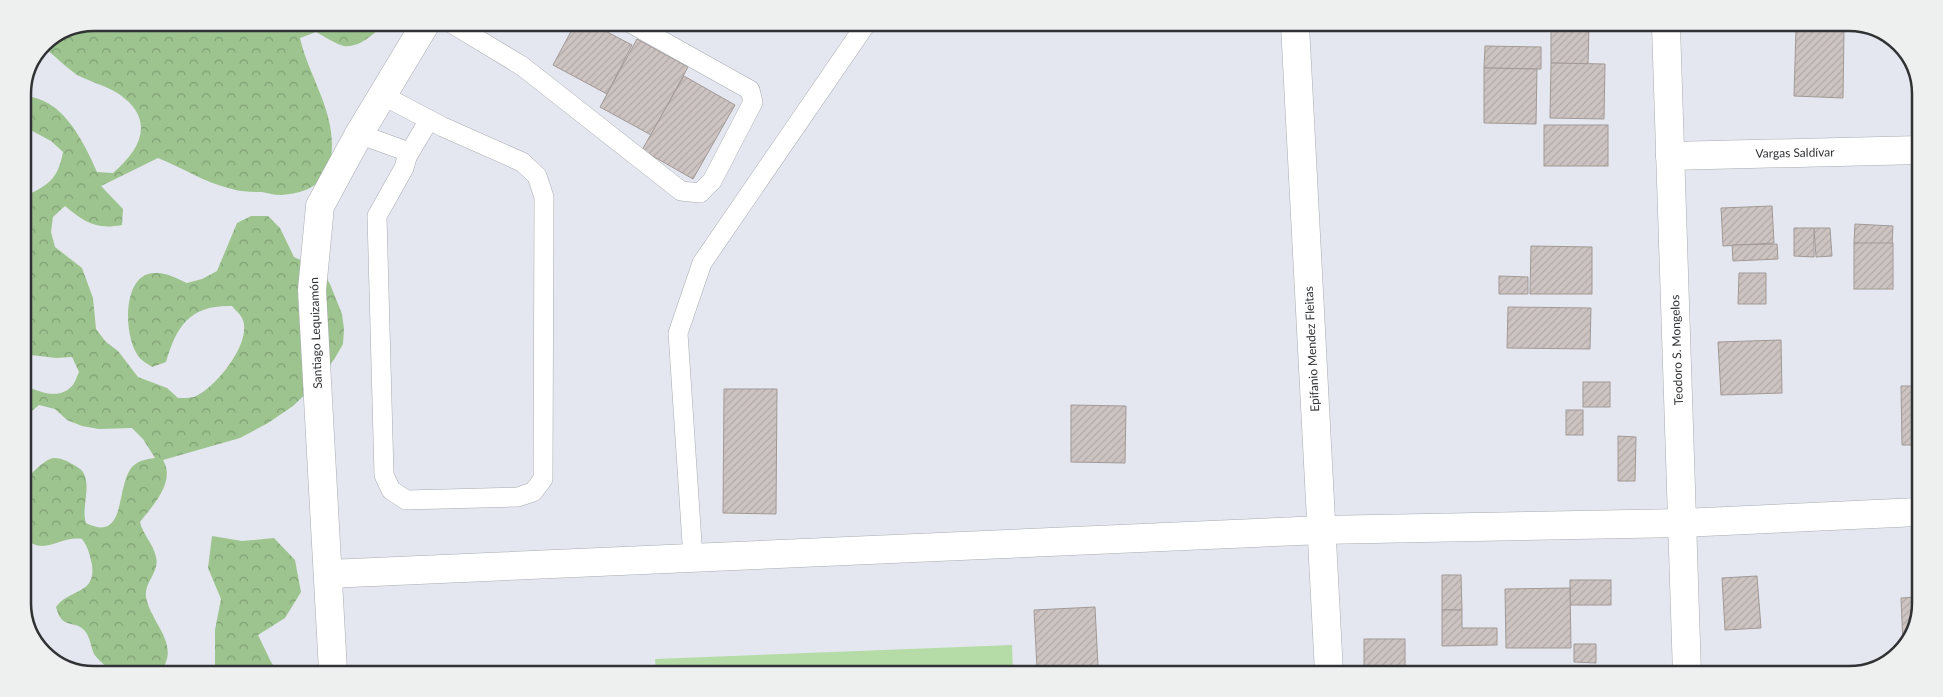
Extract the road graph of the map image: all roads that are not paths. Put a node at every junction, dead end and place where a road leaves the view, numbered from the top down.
1 (421, 31) edge
2 (464, 31) edge
3 (645, 31) edge
4 (861, 31) edge
5 (1295, 31) edge
6 (1666, 31) edge
7 (382, 95) junction
8 (429, 120) junction
9 (358, 134) junction
10 (1912, 150) edge
11 (1670, 156) junction
12 (407, 157) junction
13 (1912, 512) edge
14 (1682, 523) junction
15 (1322, 530) junction
16 (693, 558) junction
17 (328, 574) junction
18 (334, 666) edge
19 (1329, 666) edge
20 (1687, 666) edge

1 - 7 street, Santiago Lequizamón
2 - 3 lane
4 - 16 lane
5 - 15 street, Epifanio Mendez Fleitas
6 - 11 street, Teodoro S. Mongelos
7 - 8 lane
7 - 9 street, Santiago Lequizamón
8 - 12 lane
8 - 12 lane
9 - 12 lane
9 - 17 street, Santiago Lequizamón
10 - 11 street, Vargas Saldívar
11 - 14 street, Teodoro S. Mongelos
13 - 14 street
14 - 15 street
14 - 20 street, Teodoro S. Mongelos
15 - 16 street
15 - 19 street, Epifanio Mendez Fleitas
16 - 17 street
17 - 18 street, Santiago Lequizamón

